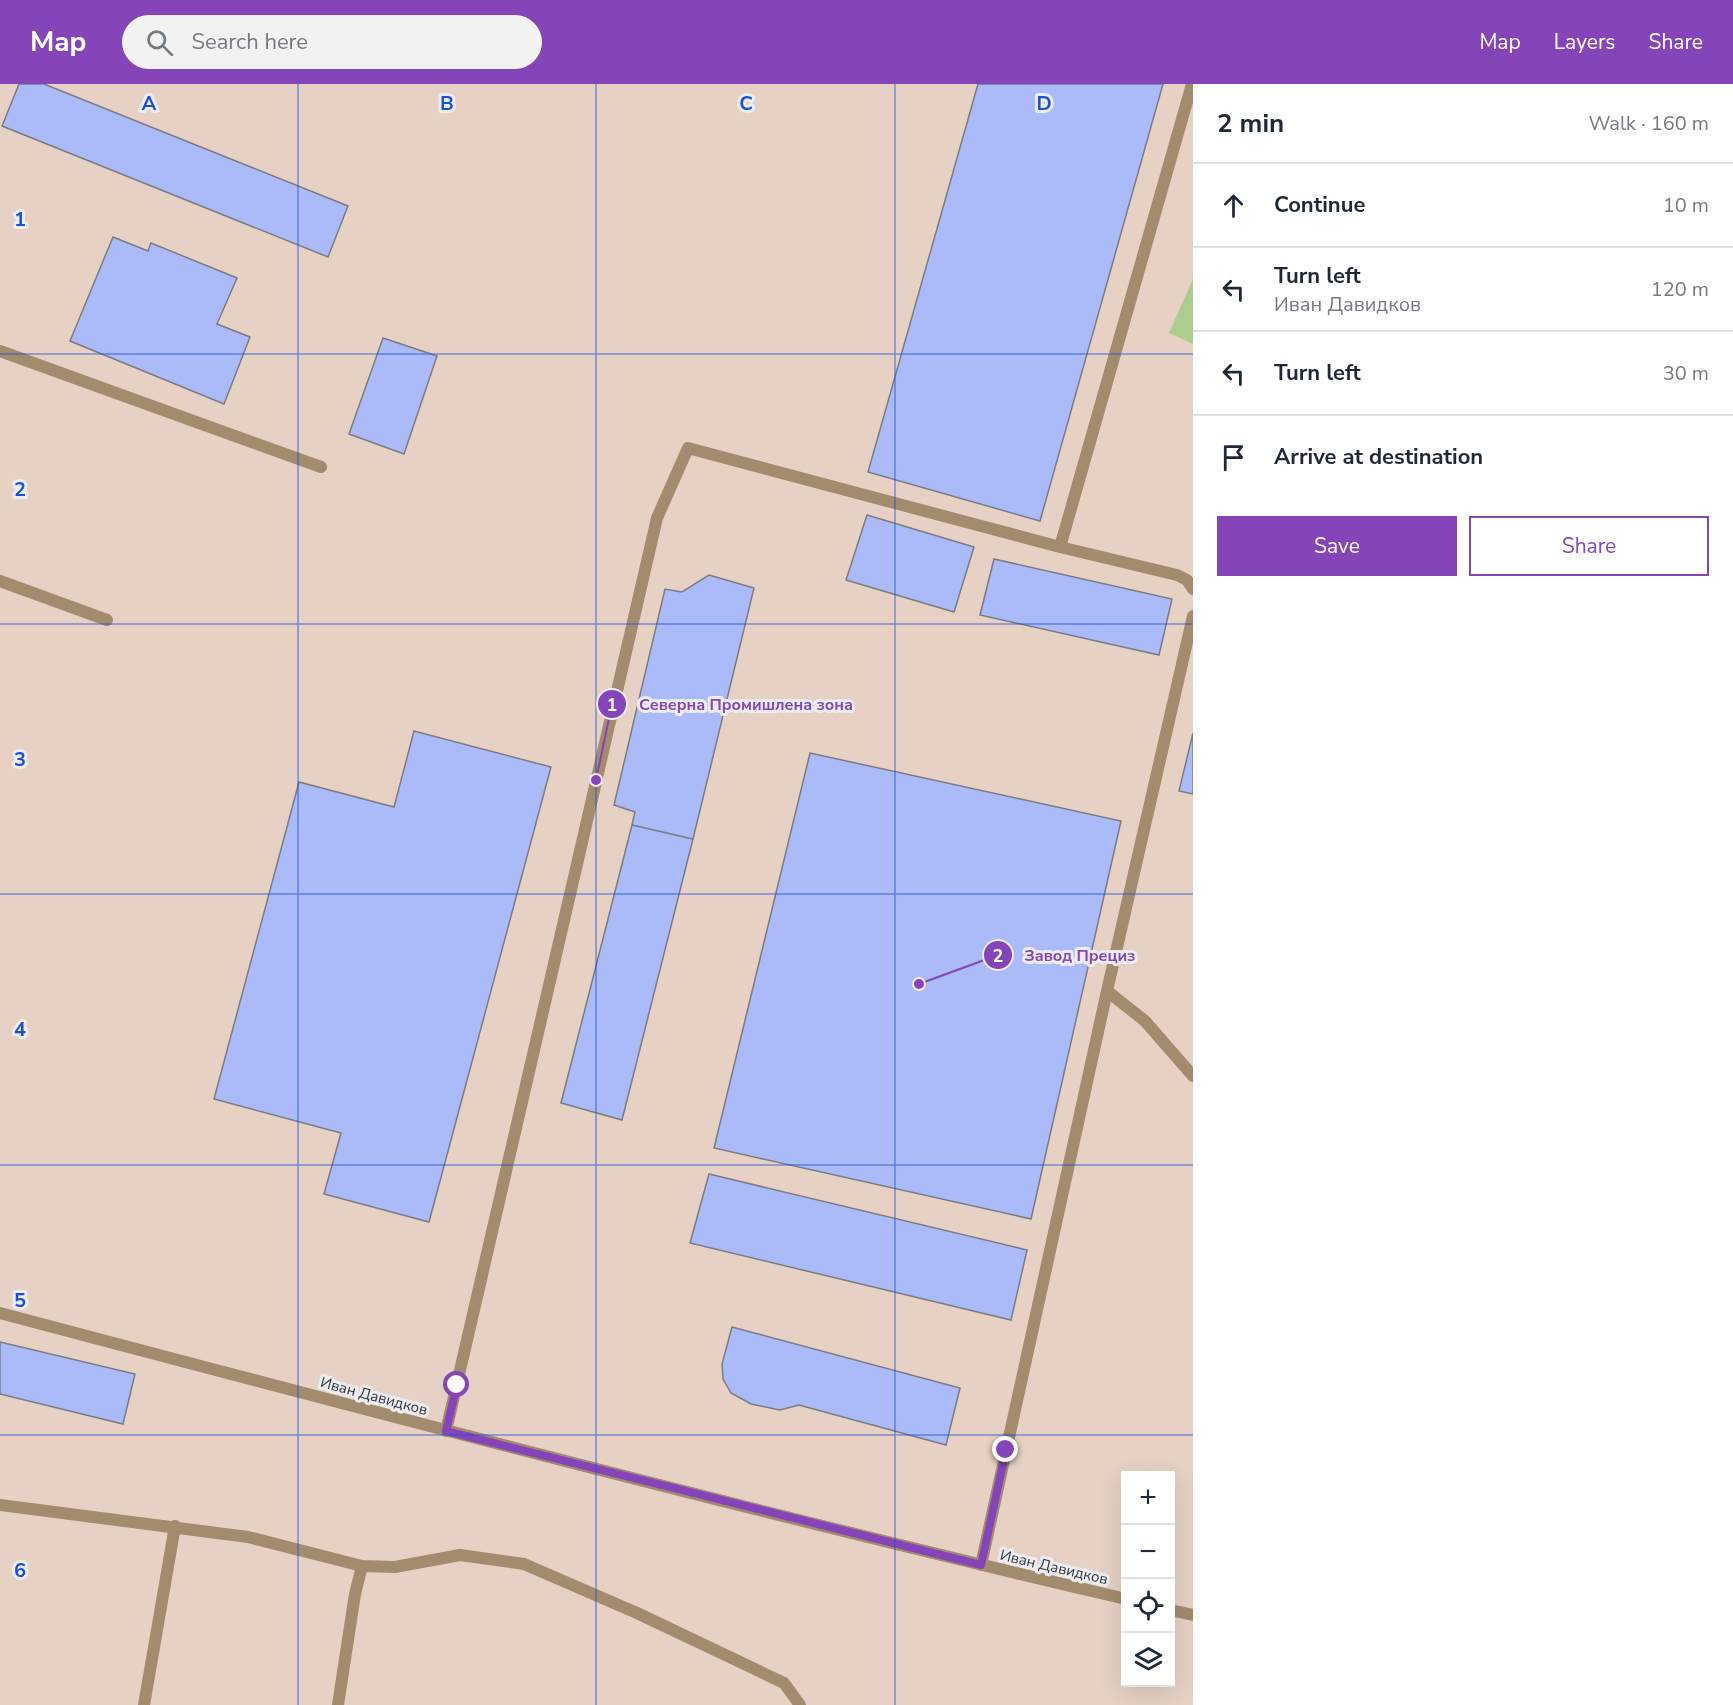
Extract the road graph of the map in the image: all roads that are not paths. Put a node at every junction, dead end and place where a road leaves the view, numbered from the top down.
1 (1192, 84) edge
2 (0, 351) edge
3 (321, 467) dead end
4 (1060, 547) junction
5 (0, 581) edge
6 (1193, 589) edge
7 (1193, 616) edge
8 (107, 620) dead end
9 (1107, 991) junction
10 (1193, 1076) edge
11 (0, 1313) edge
12 (446, 1431) junction
13 (0, 1505) edge
14 (175, 1526) junction
15 (981, 1565) junction
16 (362, 1566) junction
17 (1121, 1598) edge
18 (1175, 1611) edge
19 (1193, 1615) edge
20 (144, 1705) edge
21 (338, 1705) edge
22 (800, 1705) edge

1 - 4 street
2 - 3 street
4 - 6 street
4 - 12 street
5 - 8 street
7 - 9 street
9 - 10 street
9 - 15 street
11 - 12 street, Иван Давидков
12 - 15 street, Иван Давидков
13 - 14 street
14 - 16 street
14 - 20 street
15 - 17 street, Иван Давидков
16 - 21 street
16 - 22 street
18 - 19 street

